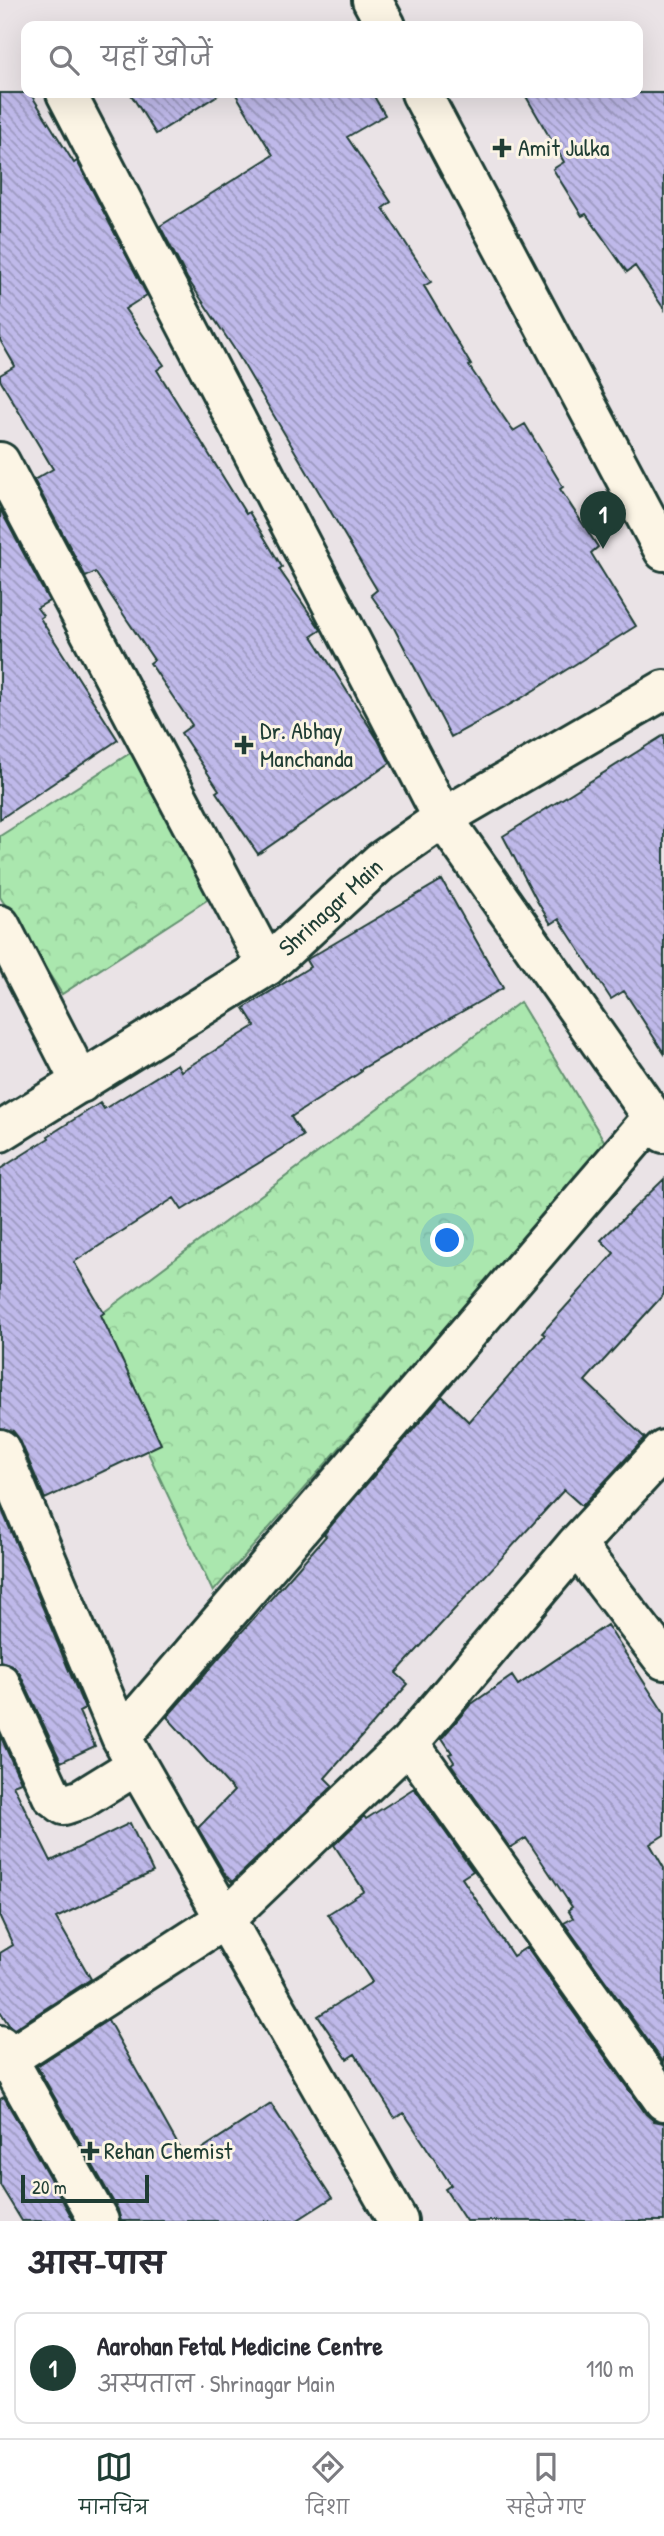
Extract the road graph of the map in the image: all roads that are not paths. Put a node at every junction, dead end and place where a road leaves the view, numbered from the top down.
1 (372, 0) edge
2 (383, 21) edge
3 (69, 98) edge
4 (424, 98) edge
5 (0, 462) edge
6 (664, 551) edge
7 (664, 690) edge
8 (443, 818) junction
9 (0, 925) edge
10 (267, 966) junction
11 (81, 1083) junction
12 (658, 1125) edge
13 (0, 1132) edge
14 (0, 1449) edge
15 (664, 1450) edge
16 (576, 1545) junction
17 (664, 1660) edge
18 (0, 1683) edge
19 (409, 1742) junction
20 (129, 1751) junction
21 (226, 1918) junction
22 (3, 2056) edge
23 (664, 2101) edge
24 (99, 2221) edge
25 (398, 2221) edge

1 - 2 street
3 - 8 street
4 - 6 street
5 - 10 street
7 - 8 street, Shrinagar Main
8 - 10 street, Shrinagar Main
8 - 12 street
9 - 11 street
10 - 11 street, Shrinagar Main
11 - 13 street, Shrinagar Main
12 - 20 street
14 - 20 street
15 - 16 street
16 - 17 street
16 - 19 street
18 - 20 street
19 - 21 street
19 - 23 street
20 - 21 street
21 - 22 street
21 - 25 street
22 - 24 street

